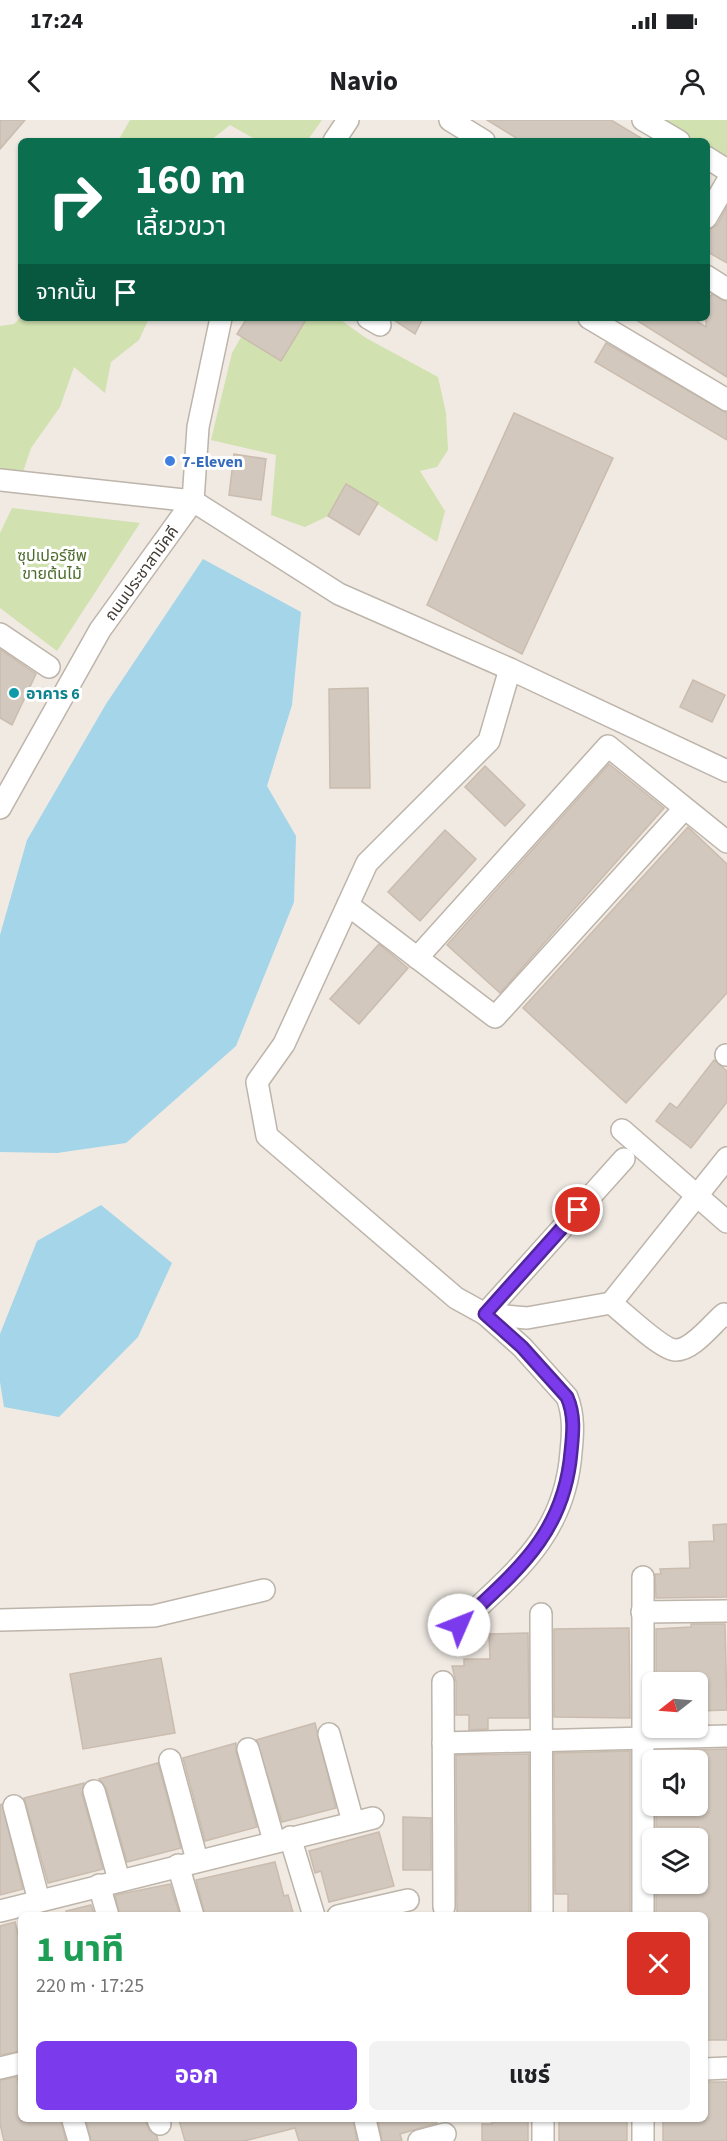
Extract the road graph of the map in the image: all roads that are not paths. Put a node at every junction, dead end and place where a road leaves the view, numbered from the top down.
1 (348, 120) edge
2 (450, 120) edge
3 (643, 120) edge
4 (336, 138) edge
5 (478, 138) edge
6 (674, 138) edge
7 (710, 160) edge
8 (727, 170) edge
9 (727, 182) edge
10 (710, 211) edge
11 (710, 278) edge
12 (727, 289) edge
13 (220, 321) edge
14 (594, 321) edge
15 (727, 400) edge
16 (0, 480) edge
17 (193, 501) junction
18 (0, 634) edge
19 (49, 667) dead end
20 (510, 669) junction
21 (727, 771) edge
22 (0, 808) edge
23 (684, 809) junction
24 (727, 842) edge
25 (348, 905) junction
26 (417, 958) junction
27 (622, 1130) dead end
28 (727, 1158) edge
29 (624, 1159) dead end
30 (697, 1196) junction
31 (727, 1222) edge
32 (611, 1303) junction
33 (726, 1313) edge
34 (485, 1314) junction
35 (643, 1577) dead end
36 (264, 1590) dead end
37 (727, 1611) edge
38 (642, 1612) junction
39 (540, 1614) dead end
40 (0, 1620) edge
41 (459, 1625) dead end
42 (642, 1672) edge
43 (443, 1682) dead end
44 (329, 1734) dead end
45 (708, 1736) edge
46 (727, 1736) edge
47 (642, 1738) joint
48 (541, 1740) junction
49 (443, 1743) junction
50 (248, 1749) dead end
51 (170, 1760) dead end
52 (94, 1791) dead end
53 (14, 1806) dead end
54 (282, 1839) junction
55 (188, 1862) junction
56 (109, 1883) junction
57 (408, 1900) dead end
58 (444, 1906) dead end
59 (29, 1908) edge
60 (0, 1911) edge
61 (108, 1912) edge
62 (193, 1912) edge
63 (312, 1912) edge
64 (356, 1912) edge
65 (542, 1912) edge
66 (643, 1912) edge
67 (18, 2064) edge
68 (0, 2068) edge
69 (708, 2068) edge
70 (727, 2068) edge
71 (74, 2122) edge
72 (365, 2122) edge
73 (543, 2122) edge
74 (643, 2122) edge
75 (445, 2134) dead end
76 (79, 2141) edge
77 (370, 2141) edge
78 (419, 2141) edge
79 (543, 2141) edge
80 (644, 2141) edge

1 - 4 street
2 - 5 street
3 - 6 street
7 - 8 street
9 - 10 street
11 - 12 street
13 - 17 street
14 - 15 street
16 - 17 street
17 - 20 street
17 - 22 street, ถนนประชาสามัคคี
18 - 19 street
20 - 21 street
20 - 25 street
23 - 24 street
23 - 26 street
23 - 26 street
25 - 26 street
25 - 34 street
27 - 30 street
28 - 30 street
29 - 34 street
30 - 31 street
30 - 32 street
32 - 33 street
32 - 34 street
34 - 41 street
35 - 38 street
36 - 40 street
37 - 38 street
38 - 42 street
39 - 48 street
43 - 49 street
44 - 54 street
45 - 46 street
47 - 48 street
47 - 66 street
48 - 49 street
48 - 65 street
49 - 58 street
50 - 54 street
51 - 55 street
52 - 56 street
53 - 59 street
54 - 55 street
54 - 63 street
55 - 56 street
55 - 62 street
56 - 59 street
56 - 61 street
57 - 64 street
59 - 60 street
67 - 68 street
69 - 70 street
71 - 76 street
72 - 77 street
73 - 79 street
74 - 80 street
75 - 78 street

